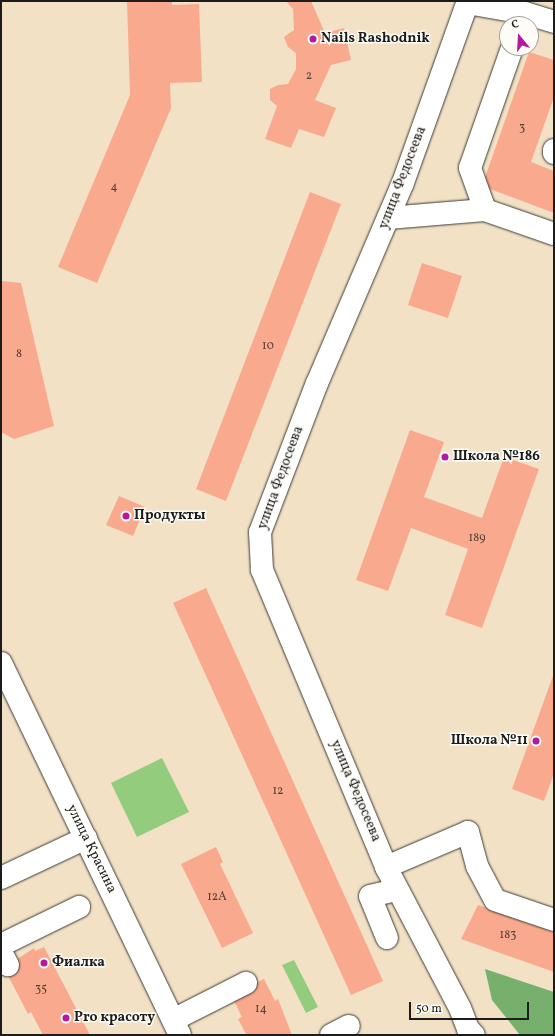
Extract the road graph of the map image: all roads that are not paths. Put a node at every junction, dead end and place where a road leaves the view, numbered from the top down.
1 (468, 2) edge
2 (536, 15) edge
3 (509, 56) edge
4 (554, 150) edge
5 (554, 153) edge
6 (485, 210) junction
7 (388, 218) junction
8 (554, 234) edge
9 (1, 663) edge
10 (86, 838) junction
11 (386, 866) junction
12 (1, 878) edge
13 (397, 890) junction
14 (79, 907) dead end
15 (554, 920) edge
16 (387, 938) dead end
17 (1, 945) edge
18 (246, 983) dead end
19 (176, 1027) edge
20 (466, 1033) edge

1 - 2 street
1 - 7 street, улица Федосеева
3 - 6 street
4 - 5 street
6 - 7 street
6 - 8 street
7 - 11 street, улица Федосеева
9 - 10 street, улица Красина
10 - 12 street
10 - 19 street, улица Красина
11 - 13 street, улица Федосеева
11 - 15 street
13 - 16 street
13 - 20 street, улица Федосеева
14 - 17 street
18 - 19 street

